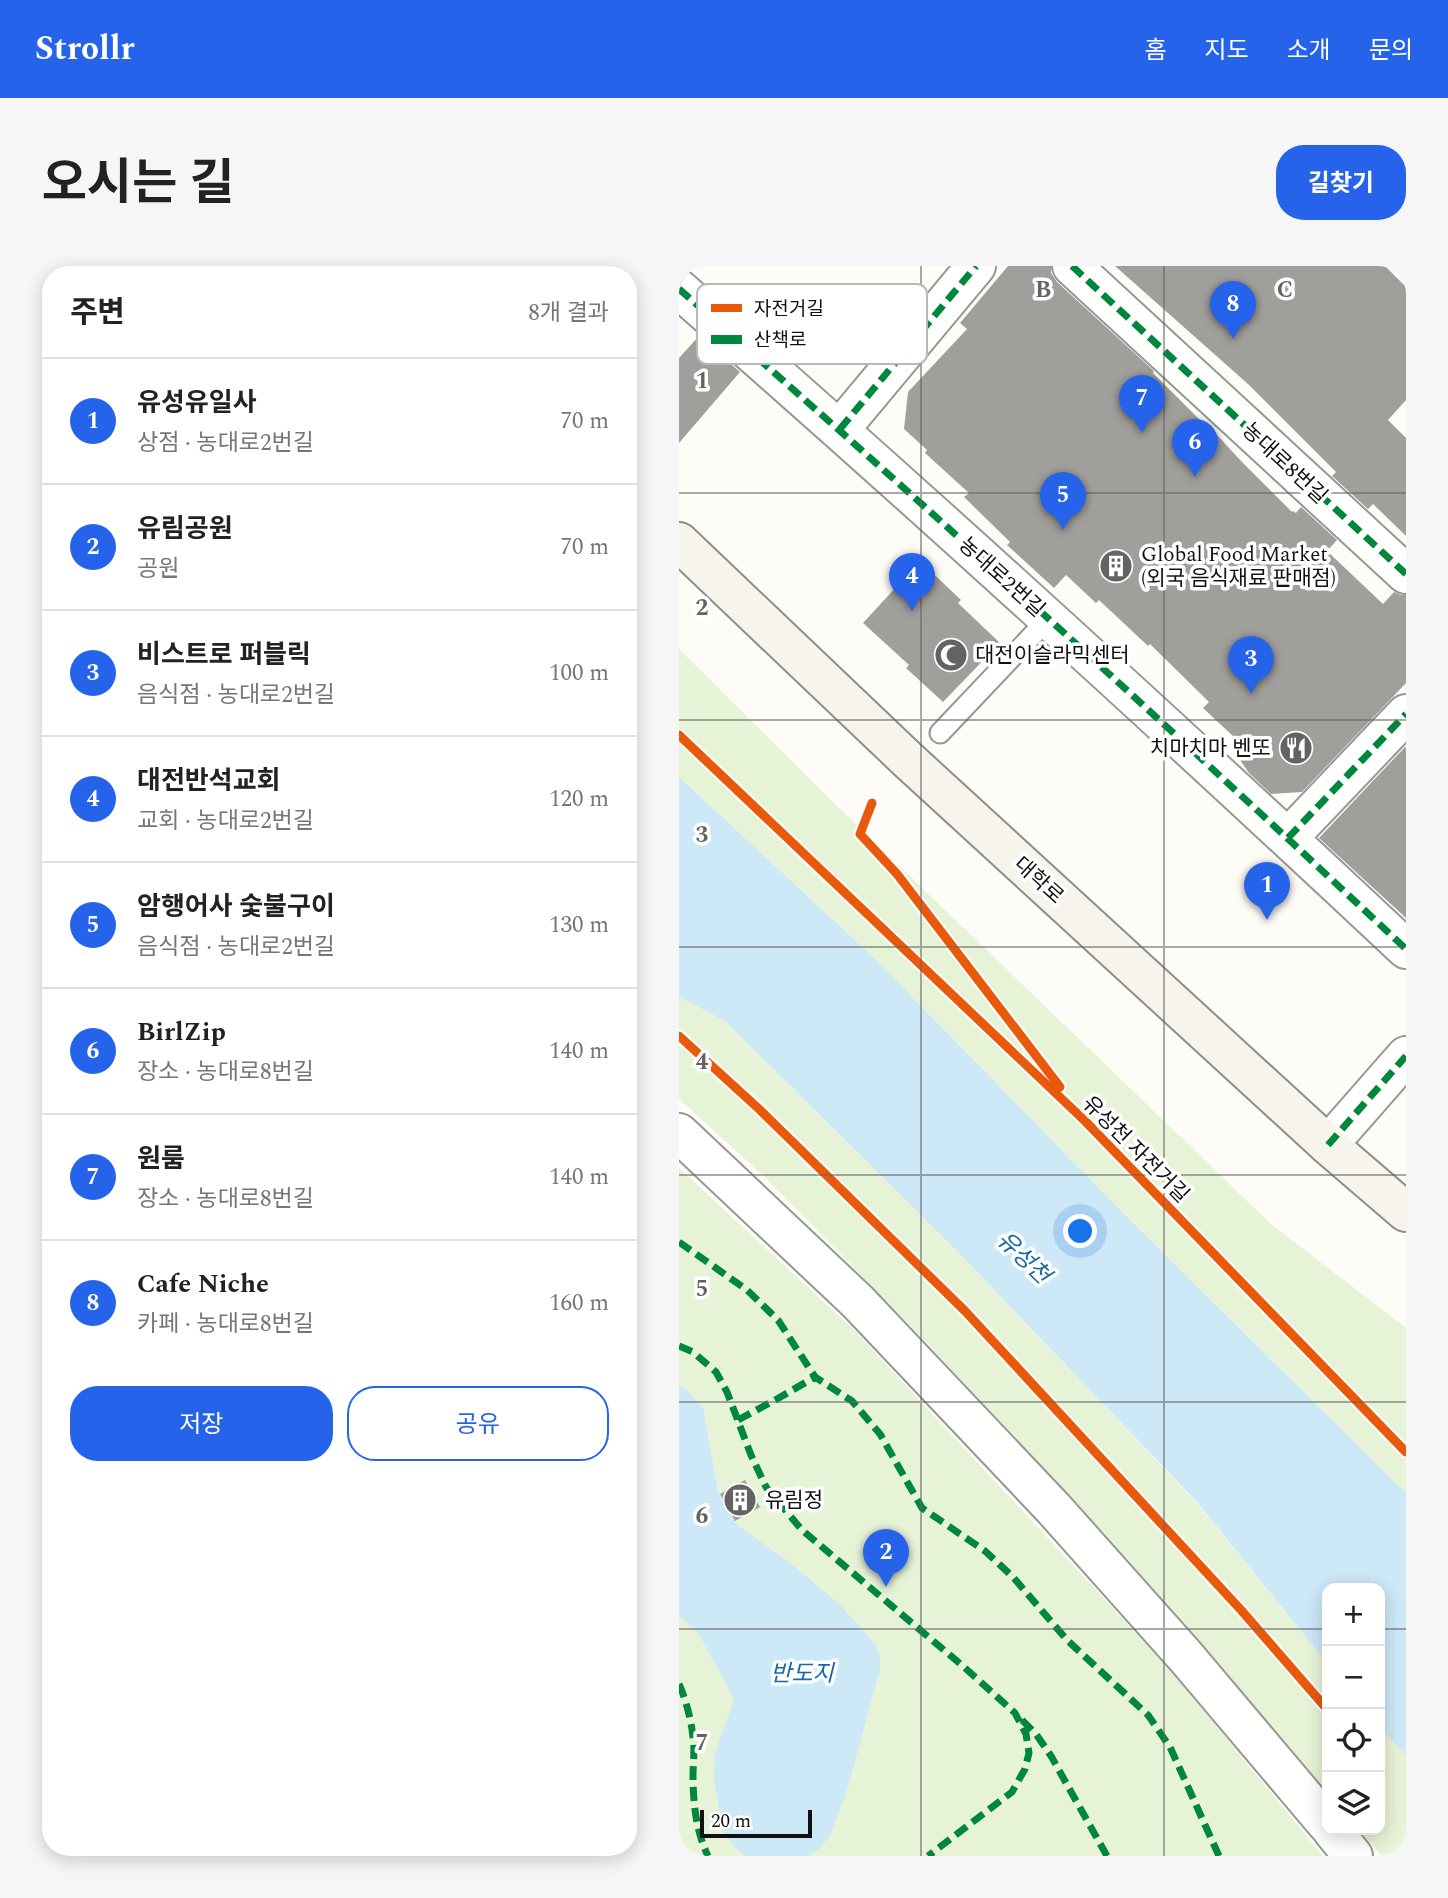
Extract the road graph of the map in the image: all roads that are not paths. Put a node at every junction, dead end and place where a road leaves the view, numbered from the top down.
1 (976, 266) edge
2 (1072, 266) edge
3 (679, 289) edge
4 (697, 305) edge
5 (927, 325) edge
6 (765, 364) edge
7 (894, 364) edge
8 (840, 429) junction
9 (679, 542) edge
10 (1406, 574) edge
11 (1048, 619) junction
12 (1406, 714) edge
13 (940, 733) dead end
14 (1288, 838) junction
15 (1406, 949) edge
16 (1406, 1056) edge
17 (679, 1133) edge
18 (1328, 1145) junction
19 (1406, 1212) edge
20 (1322, 1818) edge
21 (1336, 1835) edge
22 (1353, 1856) edge

1 - 5 street
2 - 10 street, 농대로8번길
3 - 4 street, 농대로2번길
6 - 8 street, 농대로2번길
7 - 8 street
8 - 11 street, 농대로2번길
9 - 18 main road, 대학로
11 - 13 lane
11 - 14 street, 농대로2번길
12 - 14 street
14 - 15 street, 농대로2번길
16 - 18 street
17 - 20 street
18 - 19 main road, 대학로
21 - 22 street

